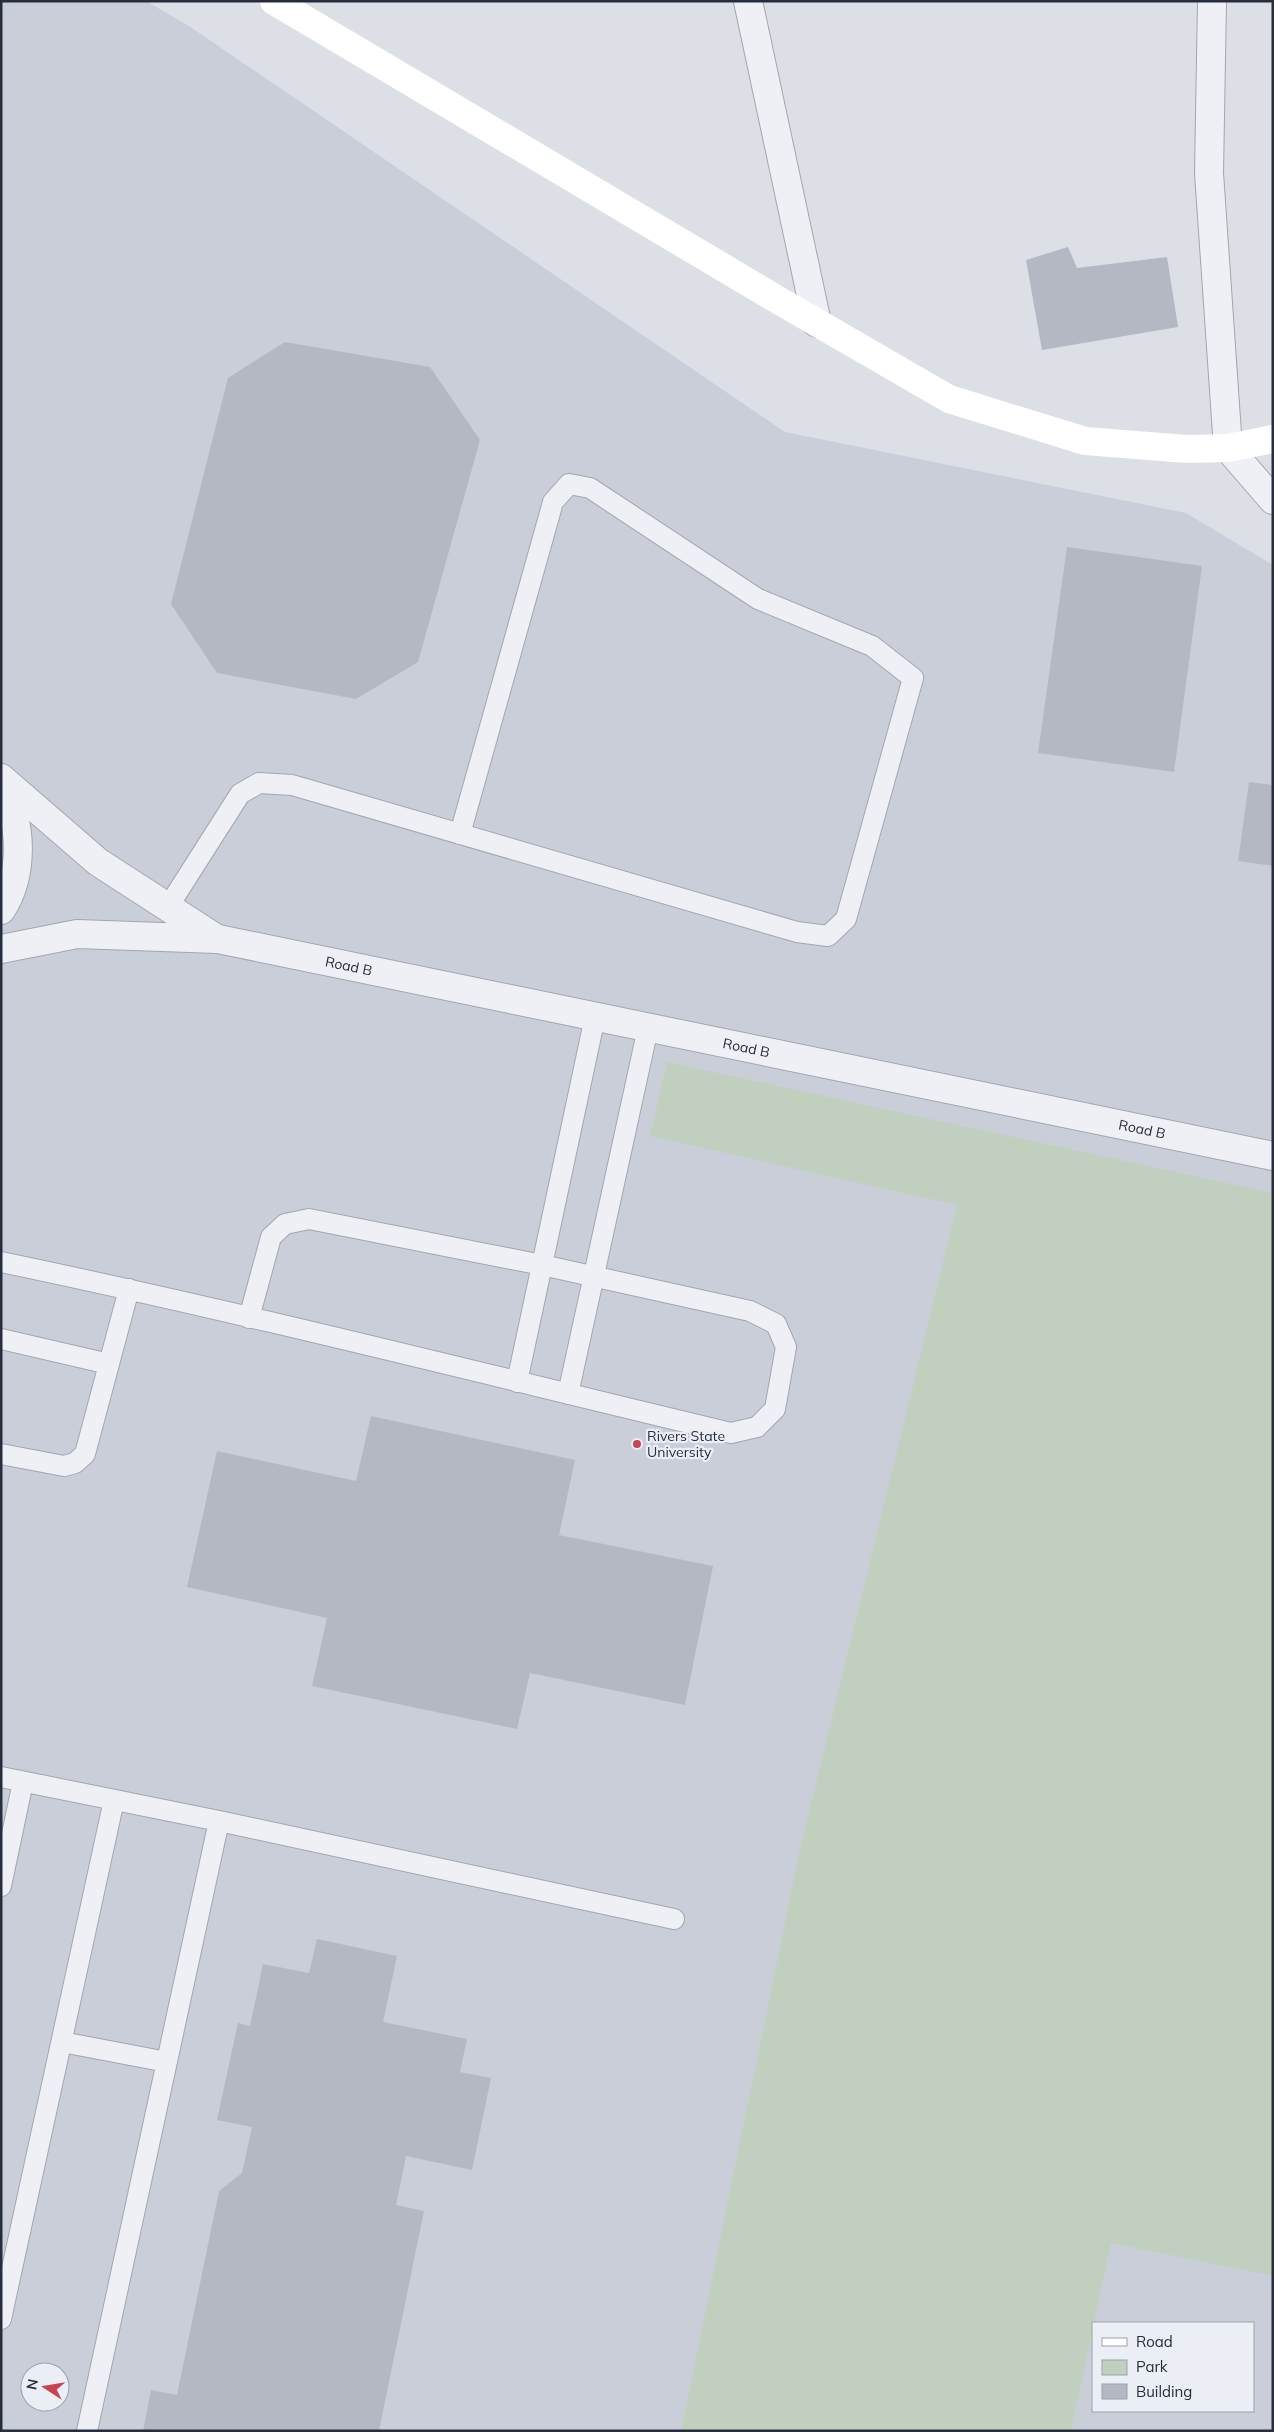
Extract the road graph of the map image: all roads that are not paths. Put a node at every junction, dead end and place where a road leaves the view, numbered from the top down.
1 (274, 1) edge
2 (748, 1) edge
3 (1212, 1) edge
4 (297, 8) edge
5 (817, 323) junction
6 (1273, 439) edge
7 (1228, 448) junction
8 (1273, 500) edge
9 (1, 778) edge
10 (1, 788) edge
11 (460, 834) junction
12 (168, 907) junction
13 (1, 910) edge
14 (218, 940) junction
15 (1, 949) edge
16 (595, 1017) junction
17 (648, 1028) junction
18 (1273, 1156) edge
19 (1, 1262) edge
20 (542, 1265) junction
21 (595, 1278) junction
22 (130, 1289) junction
23 (249, 1318) junction
24 (1, 1339) edge
25 (109, 1364) junction
26 (517, 1382) junction
27 (568, 1394) junction
28 (1, 1454) edge
29 (1, 1777) edge
30 (23, 1782) junction
31 (114, 1800) junction
32 (219, 1821) junction
33 (1, 1886) edge
34 (674, 1919) dead end
35 (62, 2042) junction
36 (167, 2062) junction
37 (1, 2319) edge
38 (87, 2431) edge

1 - 4 street
2 - 5 street
3 - 7 street
4 - 5 street
5 - 7 street
6 - 7 street
7 - 8 street
9 - 12 street
10 - 13 street
11 - 11 lane
11 - 12 lane
12 - 14 street
14 - 15 street
14 - 16 street, Road B
16 - 17 street, Road B
16 - 20 lane
17 - 18 street, Road B
17 - 21 lane
19 - 22 lane
20 - 21 lane
20 - 23 lane
20 - 26 lane
21 - 27 lane
21 - 27 lane
22 - 23 lane
22 - 25 lane
23 - 26 lane
24 - 25 lane
25 - 28 lane
26 - 27 lane
29 - 30 lane
30 - 31 lane
30 - 33 lane
31 - 32 lane
31 - 35 lane
32 - 34 lane
32 - 36 lane
35 - 36 lane
35 - 37 lane
36 - 38 lane

